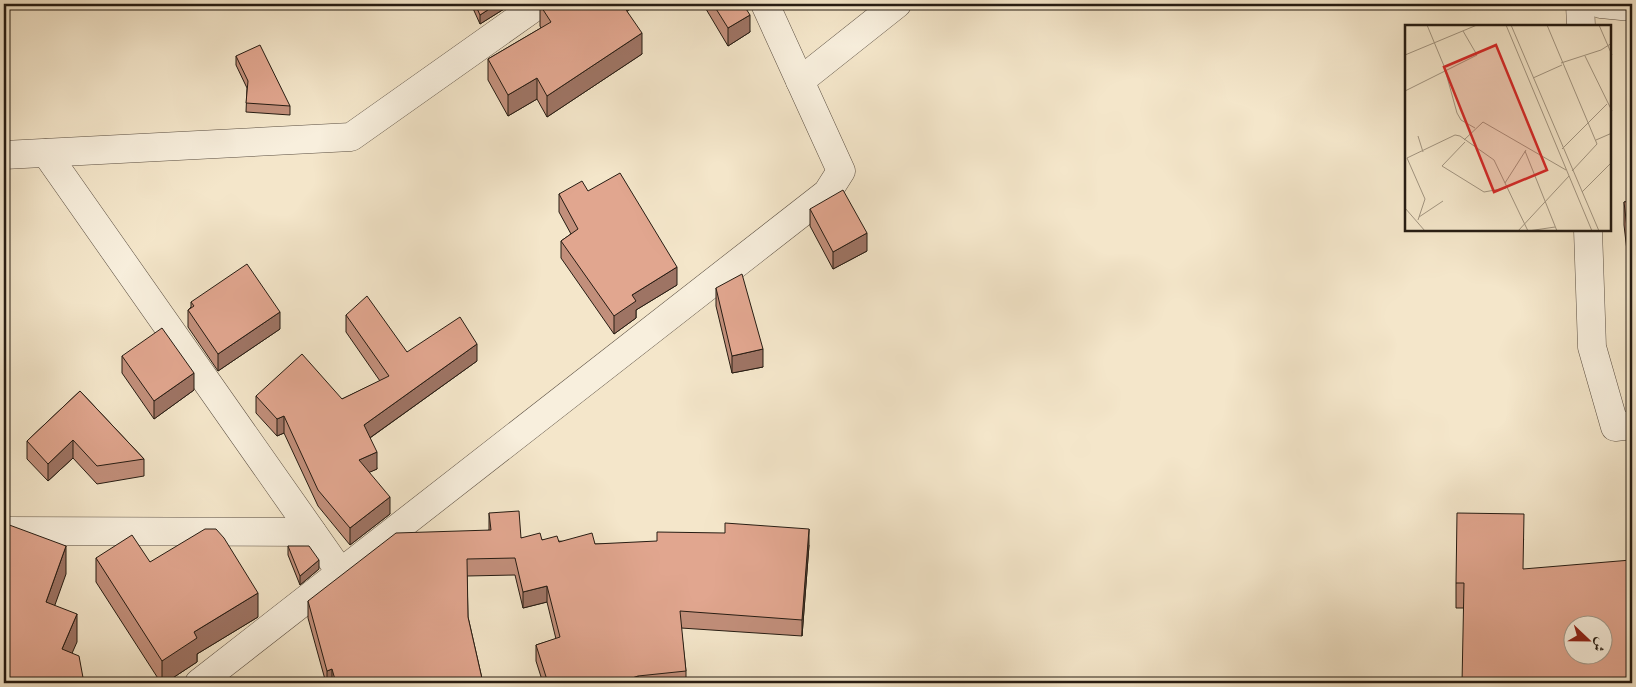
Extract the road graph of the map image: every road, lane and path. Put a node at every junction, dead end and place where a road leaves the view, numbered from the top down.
1 (539, 4) edge
2 (765, 4) edge
3 (897, 4) edge
4 (1580, 4) edge
5 (1601, 4) edge
6 (1632, 7) edge
7 (1581, 25) edge
8 (800, 81) junction
9 (46, 153) junction
10 (4, 155) edge
11 (1588, 231) edge
12 (1632, 425) edge
13 (4, 531) edge
14 (312, 532) junction
15 (341, 573) junction
16 (199, 683) edge

1 - 9 street
2 - 8 street
3 - 8 street
4 - 7 street
5 - 6 street
8 - 15 street
9 - 10 street
9 - 14 street
11 - 12 street
13 - 14 street
14 - 15 street
15 - 16 street

